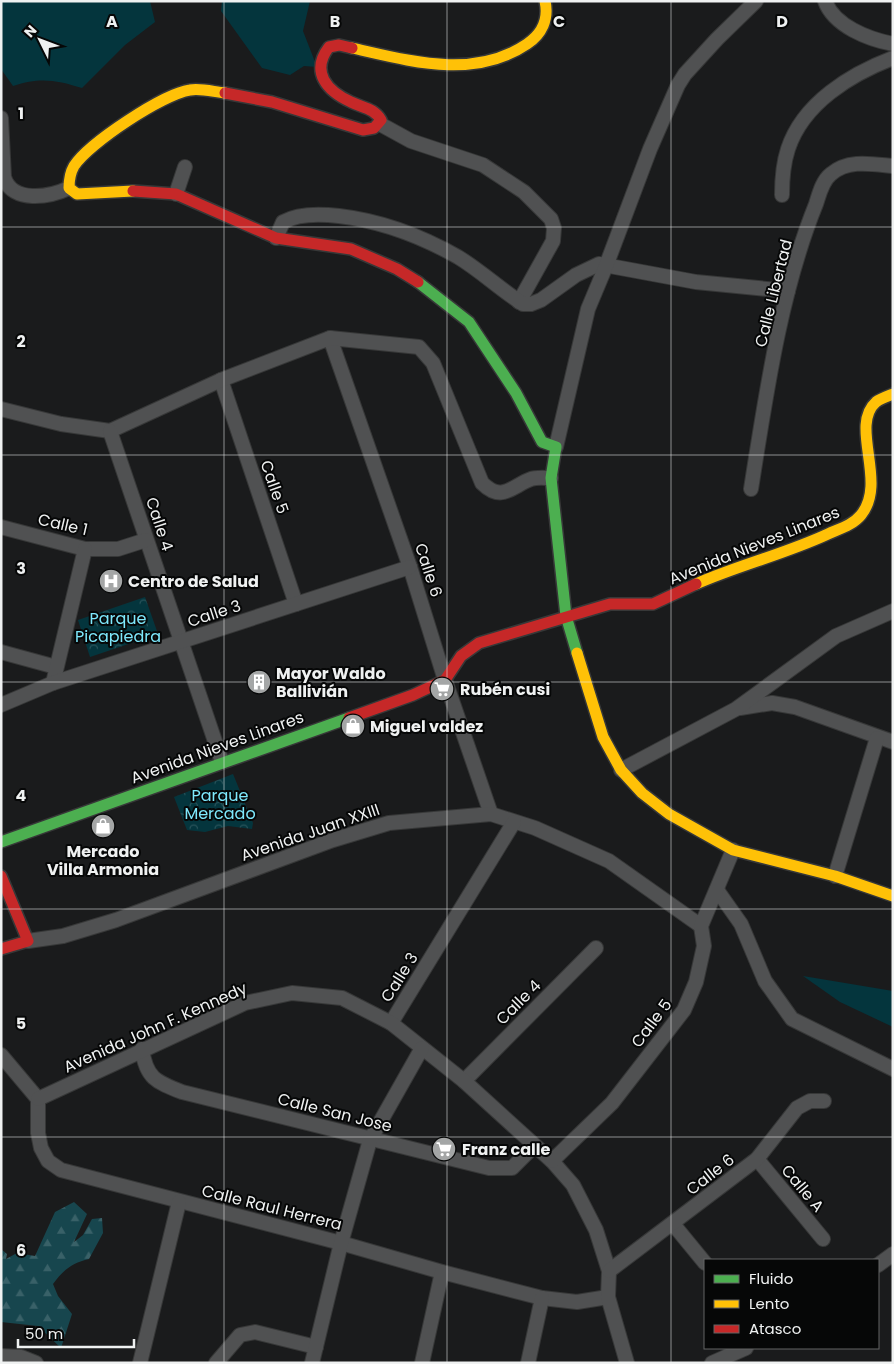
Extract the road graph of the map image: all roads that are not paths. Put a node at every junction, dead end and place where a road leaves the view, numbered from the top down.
1 (545, 1) edge
2 (756, 1) edge
3 (825, 1) edge
4 (893, 44) edge
5 (893, 58) edge
6 (1, 118) edge
7 (380, 124) junction
8 (893, 166) edge
9 (185, 167) dead end
10 (69, 188) junction
11 (176, 194) junction
12 (782, 195) dead end
13 (276, 238) junction
14 (606, 266) junction
15 (788, 292) junction
16 (519, 302) junction
17 (330, 338) junction
18 (221, 380) junction
19 (893, 394) edge
20 (1, 409) edge
21 (110, 432) junction
22 (556, 448) junction
23 (550, 478) junction
24 (751, 489) dead end
25 (1, 527) edge
26 (146, 540) junction
27 (85, 548) junction
28 (410, 567) junction
29 (296, 604) junction
30 (893, 611) edge
31 (566, 616) junction
32 (180, 642) junction
33 (1, 652) edge
34 (56, 668) junction
35 (445, 680) junction
36 (53, 683) junction
37 (1, 705) edge
38 (736, 709) junction
39 (877, 738) junction
40 (893, 742) edge
41 (222, 762) junction
42 (621, 770) junction
43 (491, 814) junction
44 (514, 822) junction
45 (1, 842) edge
46 (733, 850) junction
47 (1, 876) edge
48 (835, 876) junction
49 (717, 890) junction
50 (893, 896) edge
51 (702, 926) junction
52 (28, 941) junction
53 (596, 948) dead end
54 (1, 949) edge
55 (391, 1023) junction
56 (422, 1048) junction
57 (142, 1049) junction
58 (1, 1055) edge
59 (893, 1069) edge
60 (464, 1081) junction
61 (38, 1099) junction
62 (824, 1101) dead end
63 (370, 1140) junction
64 (534, 1146) junction
65 (757, 1159) junction
66 (552, 1161) junction
67 (179, 1202) junction
68 (673, 1224) junction
69 (823, 1239) dead end
70 (341, 1243) junction
71 (893, 1254) edge
72 (704, 1262) edge
73 (879, 1264) edge
74 (609, 1270) junction
75 (442, 1272) junction
76 (608, 1297) junction
77 (542, 1298) junction
78 (316, 1347) junction
79 (744, 1349) edge
80 (1, 1356) edge
81 (20, 1360) edge
82 (36, 1363) edge
83 (140, 1363) edge
84 (216, 1363) edge
85 (312, 1363) edge
86 (422, 1363) edge
87 (528, 1363) edge
88 (627, 1363) edge
89 (712, 1363) edge

1 - 7 street
2 - 14 street
3 - 4 street
5 - 12 street
6 - 10 street
7 - 10 street
7 - 16 street
8 - 15 street, Calle Libertad
9 - 11 street
10 - 11 street
11 - 13 street
13 - 16 street
13 - 22 street
14 - 15 street
14 - 16 street
14 - 22 street
15 - 24 street, Calle Libertad
17 - 18 street
17 - 23 street
17 - 28 street, Calle 6
18 - 21 street
18 - 29 street, Calle 5
19 - 31 street, Avenida Nieves Linares
20 - 21 street
21 - 26 street, Calle 4
22 - 23 street
23 - 31 street
25 - 27 street, Calle 1
26 - 27 street, Calle 1
26 - 32 street, Calle 4
27 - 34 street
28 - 29 street, Calle 3
28 - 35 street, Calle 6
29 - 32 street, Calle 3
30 - 38 street
31 - 35 street, Avenida Nieves Linares
31 - 42 street
32 - 36 street, Calle 3
32 - 41 street, Calle 4
33 - 34 street
34 - 36 street
35 - 41 street, Avenida Nieves Linares
35 - 43 street, Calle 6
36 - 37 street, Calle 3
38 - 39 street
38 - 42 street
39 - 40 street
39 - 48 street
41 - 45 street, Avenida Nieves Linares
42 - 46 street
43 - 44 street, Avenida Juan XXIII
43 - 52 street, Avenida Juan XXIII
44 - 51 street, Avenida Juan XXIII
44 - 55 street, Calle 3
46 - 48 street
46 - 49 street, Calle 5
47 - 52 street
48 - 50 street
49 - 51 street, Calle 5
49 - 59 street
51 - 66 street, Calle 5
52 - 54 street, Avenida Juan XXIII
53 - 60 street, Calle 4
55 - 56 street, Avenida John F. Kennedy
55 - 57 street, Avenida John F. Kennedy
56 - 60 street, Avenida John F. Kennedy
56 - 63 street
57 - 61 street, Avenida John F. Kennedy
57 - 63 street, Calle San Jose
58 - 61 street
60 - 64 street, Avenida John F. Kennedy
61 - 67 street, Calle Raul Herrera
62 - 65 street, Calle 6
63 - 64 street, Calle San Jose
63 - 70 street
64 - 66 street, Avenida John F. Kennedy
65 - 68 street, Calle 6
65 - 69 street, Calle A
66 - 74 street, Avenida John F. Kennedy
67 - 70 street, Calle Raul Herrera
67 - 83 street
68 - 72 street
68 - 74 street, Calle 6
70 - 75 street, Calle Raul Herrera
70 - 78 street
71 - 73 street
74 - 76 street, Avenida John F. Kennedy
75 - 77 street, Calle Raul Herrera
75 - 86 street
76 - 77 street, Calle Raul Herrera
76 - 88 street, Avenida John F. Kennedy
77 - 87 street
78 - 84 street
78 - 85 street
79 - 89 street
80 - 81 street
81 - 82 street

